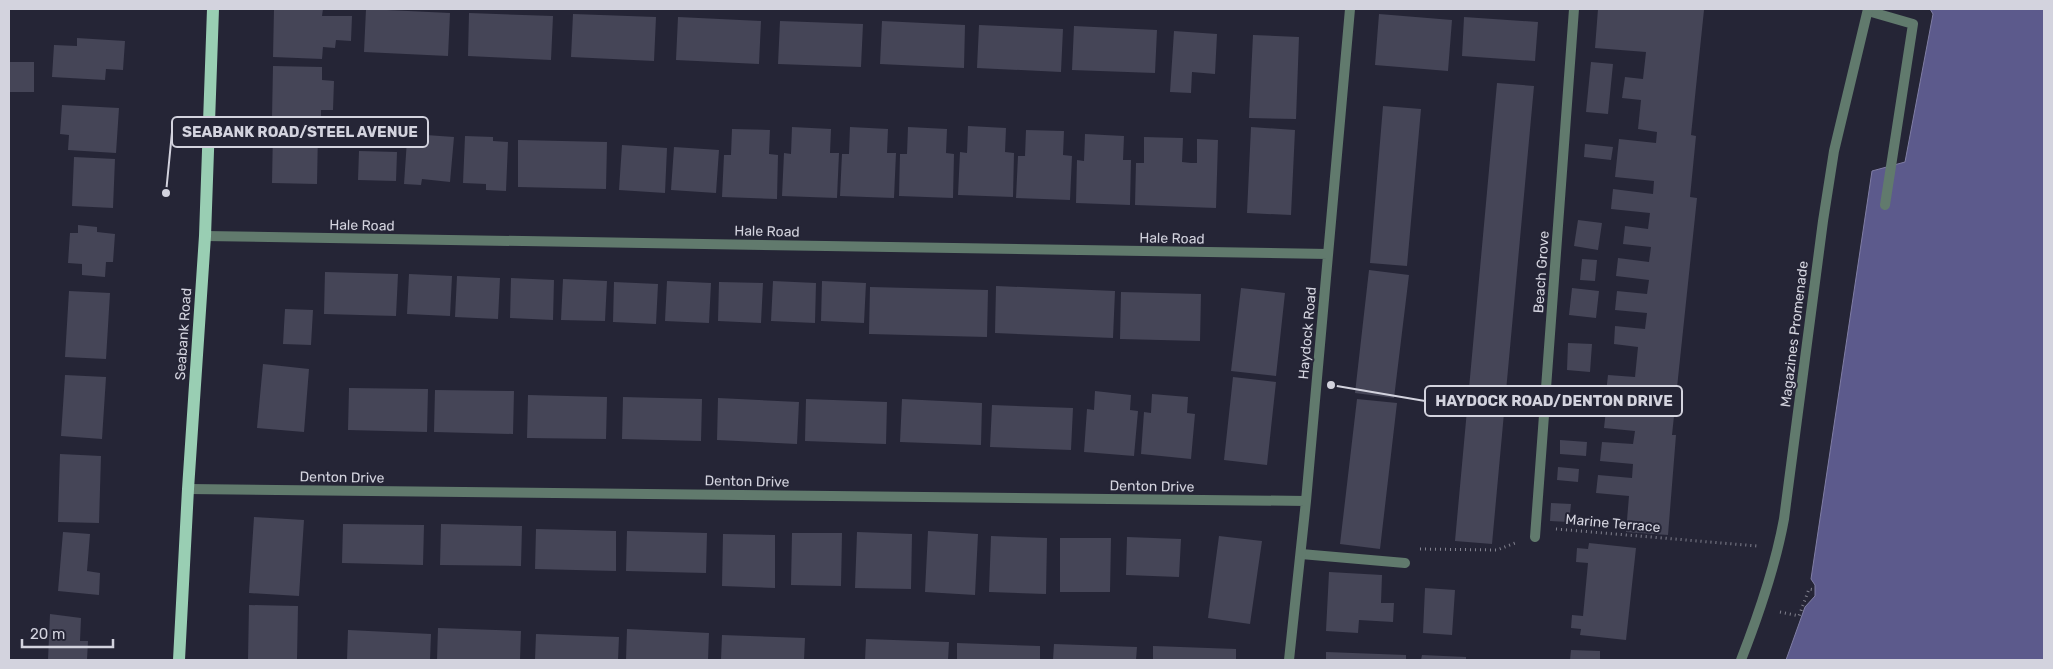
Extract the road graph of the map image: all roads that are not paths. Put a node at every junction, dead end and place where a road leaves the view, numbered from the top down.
1 (214, 9) edge
2 (1350, 9) edge
3 (1574, 9) edge
4 (1866, 9) edge
5 (1885, 205) dead end
6 (205, 236) junction
7 (1328, 254) junction
8 (188, 489) junction
9 (1306, 502) junction
10 (1535, 532) road end
11 (1301, 554) junction
12 (1405, 563) road end
13 (179, 660) edge
14 (1289, 660) edge
15 (1741, 660) edge

1 - 6 main road, Seabank Road
2 - 7 street, Haydock Road
3 - 10 street, Beach Grove
4 - 5 street
4 - 15 street, Magazines Promenade
6 - 7 street, Hale Road
6 - 8 main road, Seabank Road
7 - 9 street, Haydock Road
8 - 9 street, Denton Drive
8 - 13 main road, Seabank Road
9 - 11 street, Haydock Road
11 - 12 street
11 - 14 street, Haydock Road

